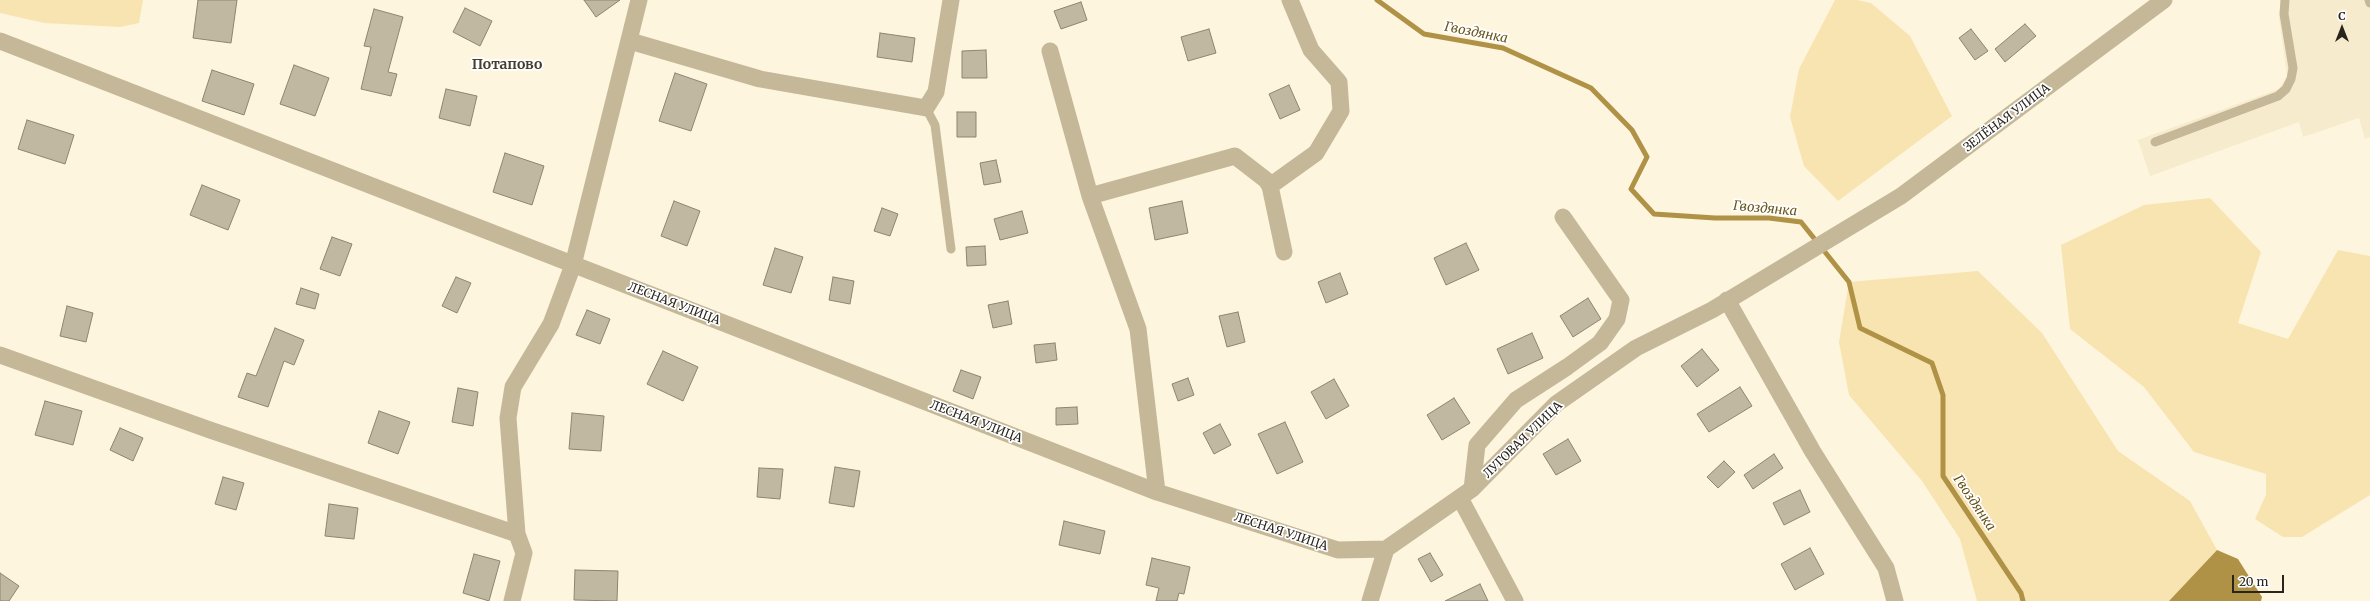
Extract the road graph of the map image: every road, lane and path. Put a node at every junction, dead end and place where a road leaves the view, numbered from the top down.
1 (639, 0) edge
2 (951, 0) edge
3 (1290, 0) edge
4 (2164, 0) edge
5 (2285, 0) edge
6 (0, 41) edge
7 (630, 41) junction
8 (1050, 51) dead end
9 (926, 108) junction
10 (2154, 142) dead end
11 (1270, 186) junction
12 (1090, 196) junction
13 (1563, 217) dead end
14 (951, 249) dead end
15 (1284, 252) dead end
16 (1793, 261) joint
17 (573, 265) junction
18 (1727, 300) junction
19 (0, 355) edge
20 (1157, 492) junction
21 (1466, 494) junction
22 (517, 534) junction
23 (1386, 549) junction
24 (512, 601) edge
25 (1370, 601) edge
26 (1515, 601) edge
27 (1895, 601) edge

1 - 7 street
2 - 9 street
3 - 11 street
4 - 16 street, ЗЕЛЁНАЯ УЛИЦА
5 - 10 lane
6 - 17 street, ЛЕСНАЯ УЛИЦА
7 - 9 street
7 - 17 street
8 - 12 street
9 - 14 lane
11 - 12 street
11 - 15 street
12 - 20 street
13 - 21 street
16 - 18 street, ЛУГОВАЯ УЛИЦА
17 - 20 street, ЛЕСНАЯ УЛИЦА
17 - 22 street
18 - 21 street, ЛУГОВАЯ УЛИЦА
18 - 27 street
19 - 22 street
20 - 23 street, ЛЕСНАЯ УЛИЦА
21 - 23 street, ЛУГОВАЯ УЛИЦА
21 - 26 street
22 - 24 street
23 - 25 street

